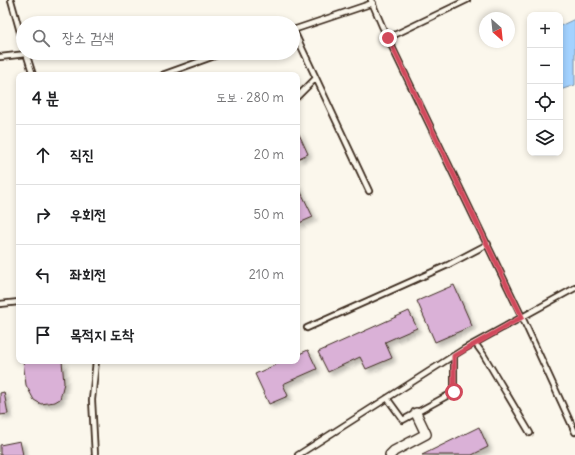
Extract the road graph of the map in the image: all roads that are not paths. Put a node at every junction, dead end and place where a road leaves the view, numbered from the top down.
1 (11, 0) edge
2 (467, 0) edge
3 (372, 1) edge
4 (16, 18) edge
5 (300, 27) edge
6 (388, 38) junction
7 (300, 44) edge
8 (16, 55) edge
9 (0, 57) edge
10 (28, 60) edge
11 (204, 60) edge
12 (32, 72) edge
13 (170, 72) edge
14 (316, 78) junction
15 (300, 94) edge
16 (369, 191) dead end
17 (488, 244) junction
18 (575, 288) edge
19 (16, 302) edge
20 (0, 304) edge
21 (522, 317) junction
22 (307, 328) dead end
23 (475, 343) junction
24 (454, 356) junction
25 (96, 364) edge
26 (387, 398) junction
27 (416, 413) junction
28 (575, 432) edge
29 (530, 433) dead end
30 (95, 455) edge
31 (298, 455) edge
32 (390, 455) edge

1 - 4 lane
2 - 6 lane
3 - 5 lane
3 - 6 lane
6 - 17 lane
7 - 14 lane
8 - 9 lane
10 - 12 lane
11 - 13 lane
14 - 15 lane
14 - 16 lane
17 - 21 lane
17 - 22 lane
18 - 21 lane
19 - 20 lane
21 - 23 lane
21 - 28 lane
23 - 24 lane
23 - 29 lane
24 - 26 lane
24 - 27 lane
25 - 30 lane
26 - 27 lane
26 - 31 lane
27 - 32 street

